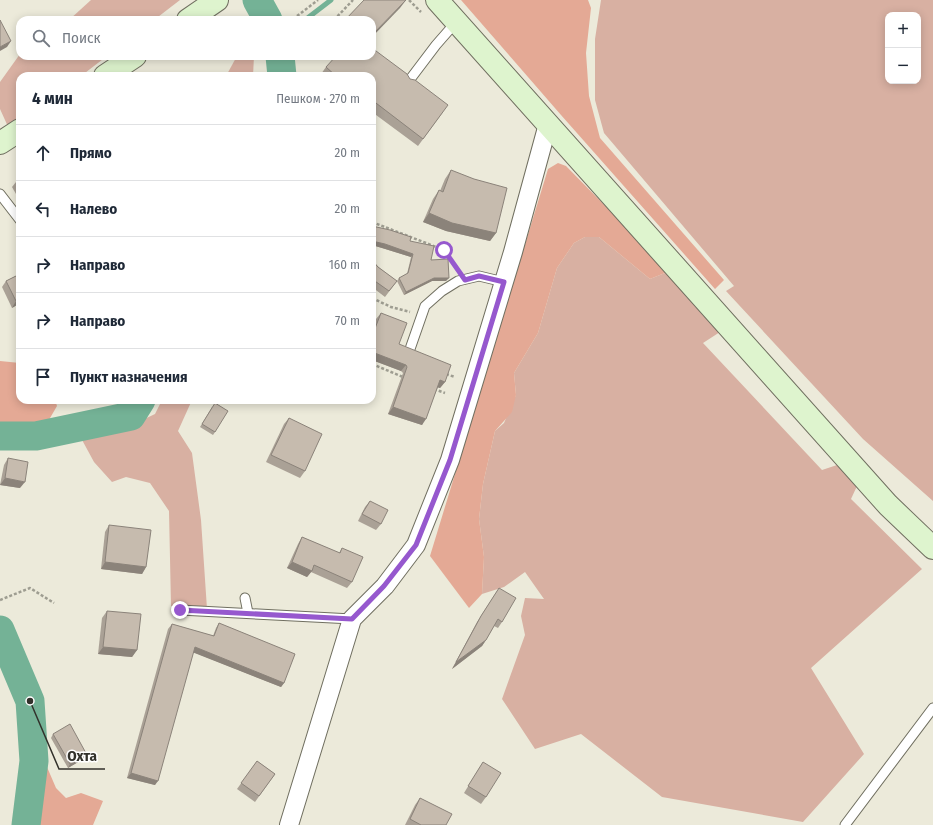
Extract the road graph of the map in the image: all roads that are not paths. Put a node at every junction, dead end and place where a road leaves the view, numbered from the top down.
1 (437, 0) edge
2 (457, 21) junction
3 (129, 60) edge
4 (111, 72) edge
5 (408, 82) edge
6 (548, 124) junction
7 (16, 133) edge
8 (0, 143) edge
9 (0, 194) edge
10 (16, 215) edge
11 (504, 282) junction
12 (410, 349) edge
13 (933, 548) edge
14 (246, 598) dead end
15 (180, 610) dead end
16 (248, 613) junction
17 (352, 619) junction
18 (933, 708) edge
19 (288, 825) edge
20 (845, 825) edge

1 - 2 street
2 - 5 lane
2 - 6 street
3 - 4 street
6 - 11 street
6 - 13 street
7 - 8 street
9 - 10 lane
11 - 12 lane
11 - 17 street
14 - 16 lane
15 - 16 lane
16 - 17 lane
17 - 19 street
18 - 20 lane

